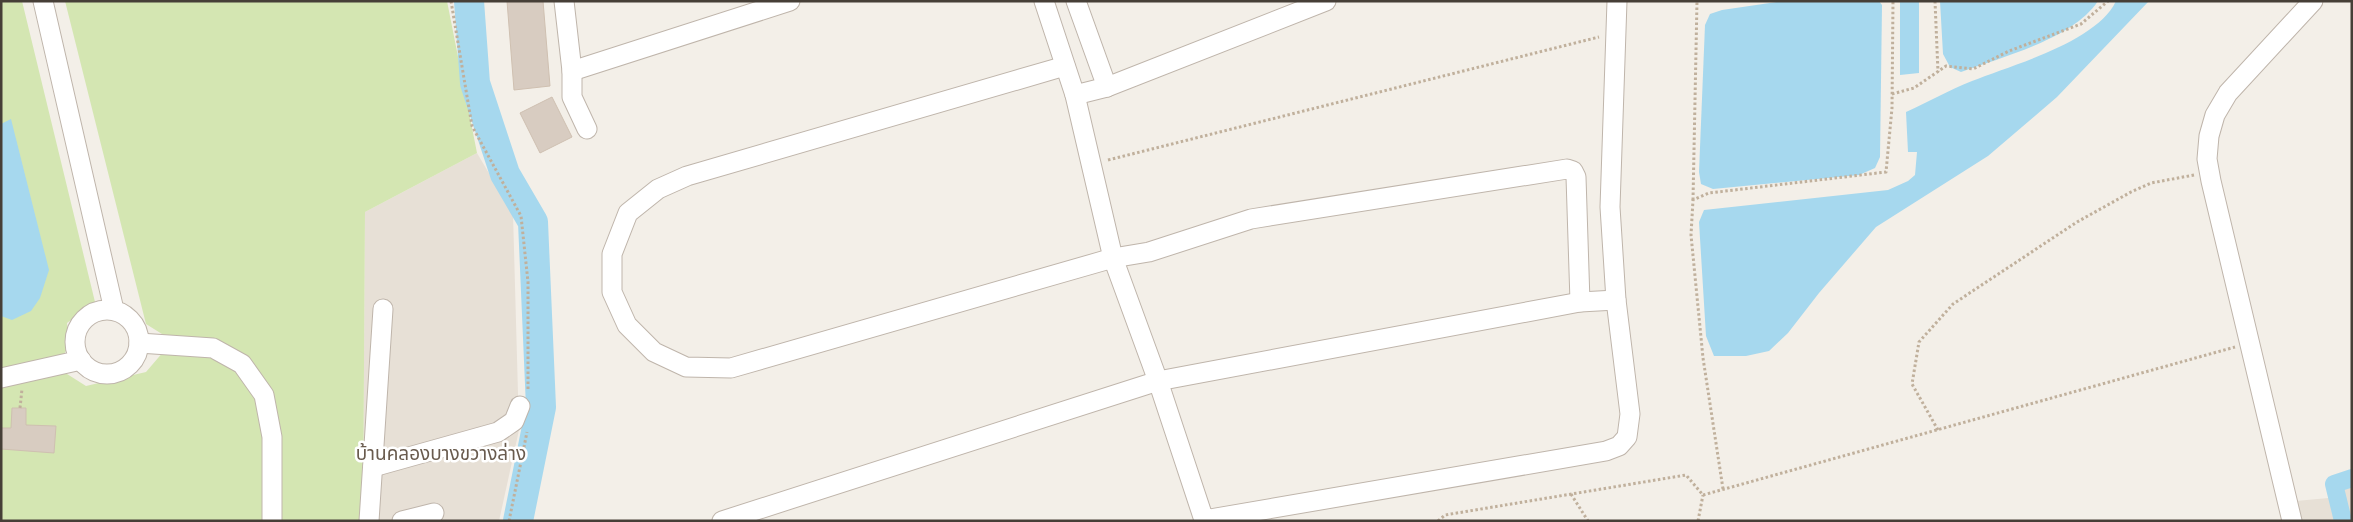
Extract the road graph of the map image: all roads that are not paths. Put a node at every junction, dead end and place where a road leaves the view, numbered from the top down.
1 (43, 1) edge
2 (564, 1) edge
3 (790, 1) edge
4 (1044, 1) edge
5 (1076, 1) edge
6 (1326, 1) edge
7 (1618, 1) edge
8 (2313, 1) edge
9 (1066, 66) junction
10 (572, 71) junction
11 (1107, 88) junction
12 (1075, 95) junction
13 (587, 129) dead end
14 (1113, 258) junction
15 (1616, 300) junction
16 (1580, 302) junction
17 (383, 309) dead end
18 (114, 310) junction
19 (139, 343) junction
20 (81, 360) junction
21 (1, 378) edge
22 (1158, 381) junction
23 (524, 403) road end
24 (373, 467) junction
25 (434, 513) dead end
26 (272, 521) edge
27 (369, 521) edge
28 (402, 521) edge
29 (722, 521) edge
30 (2292, 521) edge

1 - 18 street
2 - 10 street
3 - 10 street
4 - 9 street
5 - 11 street
6 - 11 street
7 - 15 street
8 - 30 street
9 - 12 street
9 - 14 street
10 - 13 street
11 - 12 street
12 - 14 street
14 - 16 street
14 - 22 street
15 - 16 street
15 - 22 street
16 - 22 street
17 - 24 street
18 - 19 street
18 - 20 street
19 - 20 street
19 - 26 street
20 - 21 street
22 - 29 street
23 - 24 street
24 - 27 street
25 - 28 street

